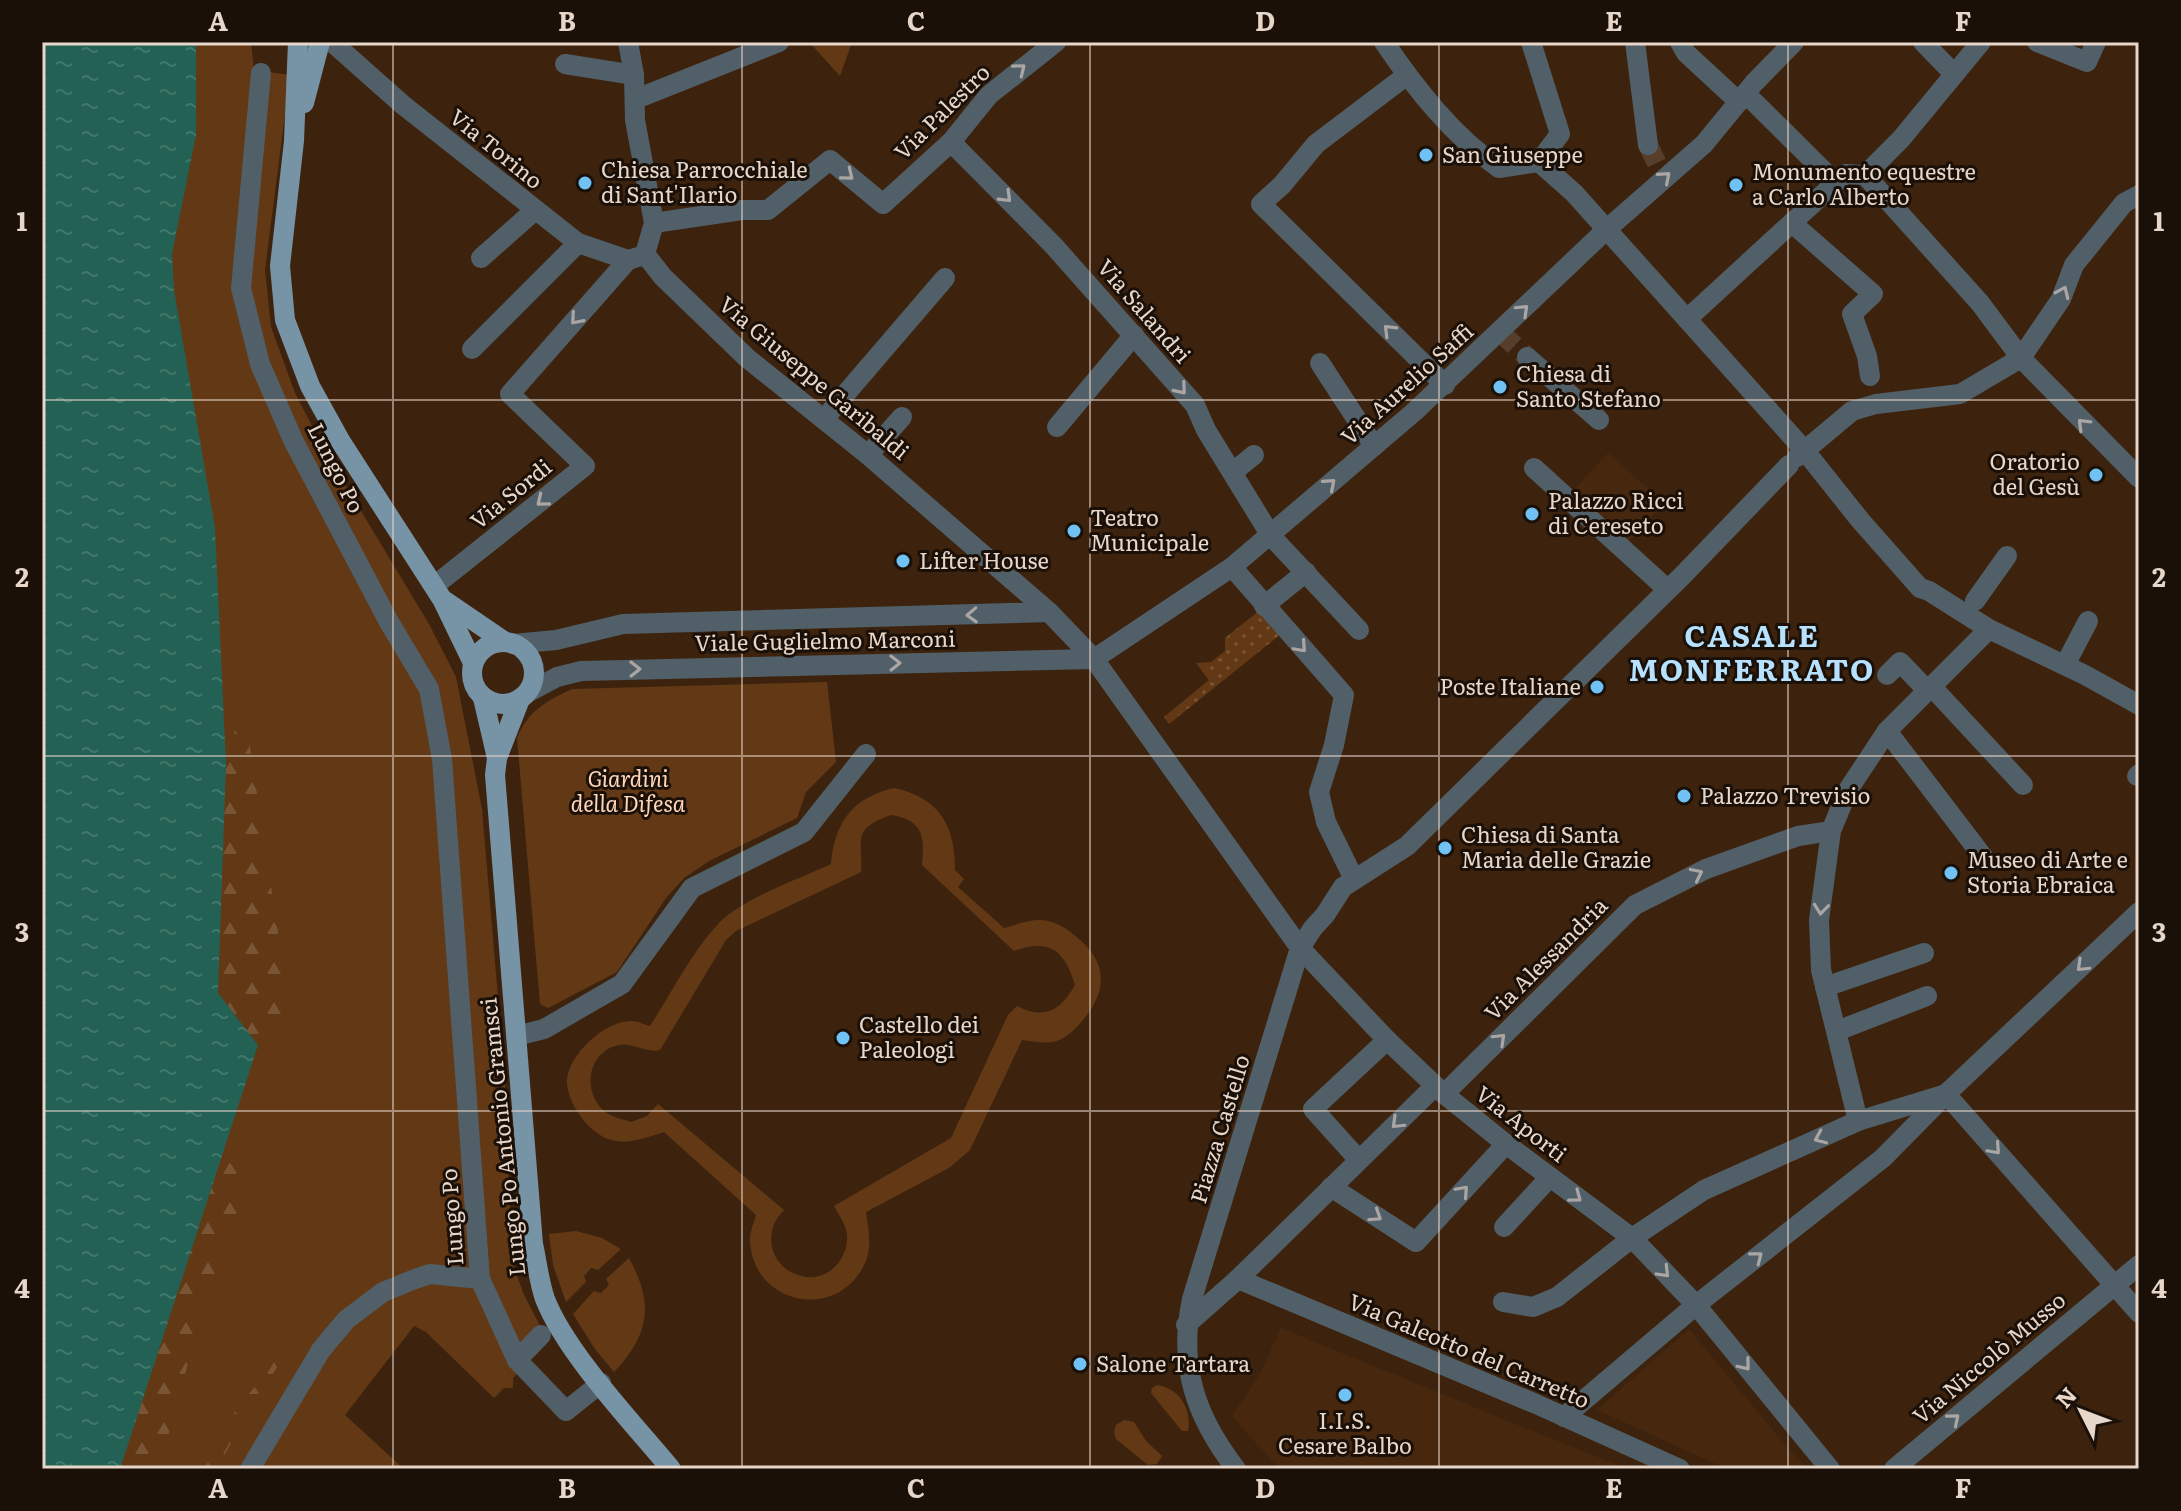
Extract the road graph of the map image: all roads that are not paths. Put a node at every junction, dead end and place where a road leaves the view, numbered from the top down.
1 (298, 42) edge
2 (320, 42) edge
3 (332, 42) edge
4 (628, 42) edge
5 (779, 42) edge
6 (1056, 42) edge
7 (1384, 42) edge
8 (1531, 42) edge
9 (1635, 42) edge
10 (1680, 42) edge
11 (1923, 42) edge
12 (1981, 42) edge
13 (2037, 42) edge
14 (2096, 42) edge
15 (1785, 45) edge
16 (565, 64) dead end
17 (261, 73) dead end
18 (1954, 74) junction
19 (634, 75) junction
20 (1407, 75) junction
21 (1746, 93) junction
22 (636, 99) junction
23 (294, 141) junction
24 (951, 142) junction
25 (1648, 145) tunnel mouth
26 (1539, 162) junction
27 (1865, 175) junction
28 (1836, 183) junction
29 (2139, 195) edge
30 (534, 211) junction
31 (654, 223) junction
32 (1792, 223) junction
33 (1607, 229) junction
34 (578, 243) junction
35 (637, 257) junction
36 (481, 258) dead end
37 (945, 278) dead end
38 (1687, 319) junction
39 (1134, 335) junction
40 (472, 349) dead end
41 (1527, 357) tunnel mouth
42 (2021, 358) junction
43 (1320, 363) dead end
44 (1870, 376) dead end
45 (1445, 385) junction
46 (902, 417) dead end
47 (824, 419) junction
48 (1599, 420) dead end
49 (1057, 427) dead end
50 (1374, 446) junction
51 (868, 455) junction
52 (1254, 455) dead end
53 (1797, 458) junction
54 (1534, 468) dead end
55 (1233, 472) junction
56 (2139, 478) edge
57 (1271, 536) junction
58 (2007, 556) dead end
59 (1232, 567) junction
60 (1306, 572) junction
61 (1667, 589) junction
62 (438, 593) junction
63 (1264, 606) junction
64 (1970, 610) junction
65 (1049, 612) junction
66 (2088, 621) dead end
67 (1989, 629) junction
68 (1359, 630) dead end
69 (509, 643) junction
70 (1094, 659) junction
71 (473, 663) junction
72 (2065, 665) junction
73 (1887, 675) dead end
74 (1930, 688) junction
75 (524, 696) junction
76 (483, 698) junction
77 (2139, 705) edge
78 (1887, 731) junction
79 (866, 754) dead end
80 (497, 758) junction
81 (2023, 785) dead end
82 (1831, 831) junction
83 (1984, 858) dead end
84 (1354, 879) junction
85 (2139, 912) edge
86 (1300, 948) junction
87 (1924, 953) dead end
88 (1825, 987) junction
89 (1927, 996) dead end
90 (1837, 1031) junction
91 (516, 1036) junction
92 (1387, 1040) junction
93 (1440, 1090) junction
94 (1946, 1094) junction
95 (1888, 1112) junction
96 (1858, 1121) junction
97 (1905, 1140) junction
98 (1506, 1144) junction
99 (1359, 1160) junction
100 (1550, 1177) junction
101 (1331, 1187) junction
102 (1504, 1227) dead end
103 (1632, 1238) junction
104 (2139, 1265) edge
105 (480, 1279) junction
106 (1238, 1279) junction
107 (2115, 1285) junction
108 (1503, 1302) dead end
109 (1696, 1305) junction
110 (2139, 1313) edge
111 (1186, 1325) junction
112 (541, 1335) dead end
113 (517, 1360) junction
114 (601, 1383) junction
115 (1571, 1410) junction
116 (250, 1469) edge
117 (671, 1469) edge
118 (1236, 1469) edge
119 (1680, 1469) edge
120 (1830, 1469) edge
121 (1894, 1469) edge

1 - 23 main road
2 - 23 main road
3 - 30 street, Via Torino
4 - 19 street
5 - 22 street
24 -> 6 street, Via Palestro
7 - 20 street
8 - 26 street
9 - 25 street
10 - 21 street
11 - 18 street
12 - 18 street
13 - 14 street
15 - 21 street, Via Aurelio Saffi
16 - 19 street
17 - 105 street, Lungo Po
18 - 27 street
19 - 22 street
20 - 26 street
45 -> 20 street
21 - 28 street
33 -> 21 street, Via Aurelio Saffi
22 - 31 street
23 - 62 main road
31 -> 24 street, Via Palestro
24 -> 39 street, Via Salandri
26 - 33 street
27 - 28 street
27 - 42 street
28 - 32 street
42 -> 29 street
30 - 34 street, Via Torino
30 - 36 street
31 - 35 street
32 - 38 street
32 - 44 street
33 - 38 street
45 -> 33 street, Via Aurelio Saffi
34 - 35 street, Via Torino
34 - 40 street
35 - 47 street, Via Giuseppe Garibaldi
35 -> 62 street, Via Sordi
37 - 47 street
38 - 53 street
39 - 49 street
39 -> 55 street, Via Salandri
41 - 48 street
42 - 53 street, Piazza Castello
56 -> 42 street
43 - 50 street
45 - 50 street, Via Aurelio Saffi
46 - 51 street
47 - 51 street, Via Giuseppe Garibaldi
57 -> 50 street, Via Aurelio Saffi
51 - 65 street, Via Giuseppe Garibaldi
52 - 55 street
53 - 61 street, Piazza Castello
53 - 64 street
54 - 61 street
55 - 57 street, Via Salandri
57 - 59 street, Via Aurelio Saffi
57 - 60 street, Via Salandri
58 - 64 street
59 - 63 street
59 - 70 street
60 - 63 street
60 - 68 street, Via Salandri
61 - 84 street, Piazza Castello
62 - 69 main road
62 - 71 main road
63 -> 84 street
64 - 67 street
65 -> 69 street, Viale Guglielmo Marconi
65 - 70 street
66 - 72 street
67 - 72 street
67 - 74 street
69 - 71 main road
69 - 75 main road
75 -> 70 street, Viale Guglielmo Marconi
70 - 86 street
71 - 76 main road
72 - 77 street
73 - 74 street
74 - 78 street
74 - 81 street
75 - 76 main road
75 - 80 main road, Lungo Po Antonio Gramsci
76 - 80 main road, Lungo Po Antonio Gramsci
78 - 82 street
78 - 83 street
79 - 91 street
80 - 91 main road, Lungo Po Antonio Gramsci
82 -> 88 street
93 -> 82 street, Via Alessandria
84 - 86 street, Piazza Castello
85 -> 94 street
86 - 92 street
86 - 111 street, Piazza Castello
87 - 88 street
88 - 90 street
89 - 90 street
90 - 96 street
91 - 114 main road, Lungo Po Antonio Gramsci
92 - 93 street, Via Aporti
92 - 99 street
93 - 98 street, Via Aporti
93 -> 99 street, Via Alessandria
94 - 95 street
94 - 97 street
94 -> 107 street
95 - 96 street
95 - 97 street
96 -> 103 street
109 -> 97 street
98 - 100 street, Via Aporti
101 -> 98 street
99 - 101 street, Via Alessandria
100 - 102 street
100 -> 103 street, Via Aporti
101 - 106 street, Via Alessandria
103 - 108 street
103 -> 109 street, Via Aporti
104 - 107 street, Via Niccolò Musso
105 - 113 street, Lungo Po
105 - 116 street
106 - 111 street
106 - 115 street, Via Galeotto del Carretto
107 - 110 street
121 -> 107 street, Via Niccolò Musso
109 - 115 street
109 -> 120 street, Via Aporti
111 - 118 street, Piazza Castello
112 - 113 street
113 - 114 street, Lungo Po
114 - 117 main road, Lungo Po Antonio Gramsci
115 - 119 street, Via Galeotto del Carretto

